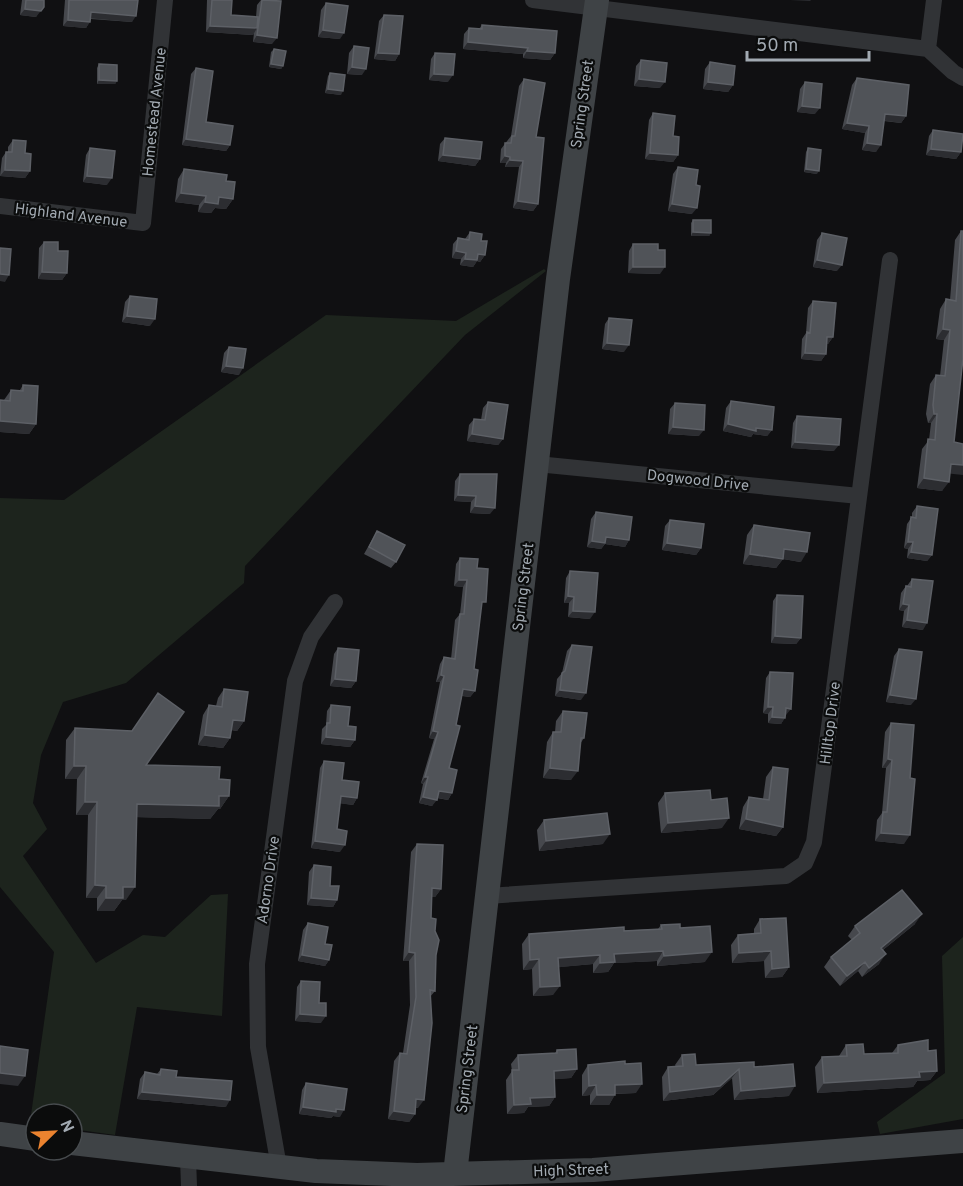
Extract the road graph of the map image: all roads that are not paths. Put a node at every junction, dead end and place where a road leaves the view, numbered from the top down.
1 (165, 0) edge
2 (533, 0) edge
3 (934, 0) edge
4 (596, 4) edge
5 (928, 49) junction
6 (963, 78) edge
7 (0, 206) edge
8 (143, 223) joint
9 (890, 260) dead end
10 (537, 464) junction
11 (859, 496) junction
12 (335, 602) dead end
13 (487, 896) junction
14 (0, 1134) edge
15 (24, 1137) edge
16 (963, 1141) edge
17 (84, 1145) edge
18 (188, 1158) junction
19 (279, 1167) junction
20 (455, 1174) junction
21 (349, 1179) edge
22 (189, 1186) edge

1 - 8 street, Homestead Avenue
2 - 4 street
3 - 5 street
4 - 5 street
4 - 10 street, Spring Street
5 - 6 street
7 - 8 street, Highland Avenue
9 - 11 street, Hilltop Drive
10 - 11 street, Dogwood Drive
10 - 13 street, Spring Street
11 - 13 street, Hilltop Drive
12 - 19 street, Adorno Drive
13 - 20 street, Spring Street
14 - 15 street
16 - 20 street, High Street
17 - 18 street, High Street
18 - 19 street, High Street
18 - 22 street
19 - 21 street, High Street
20 - 21 street, High Street

